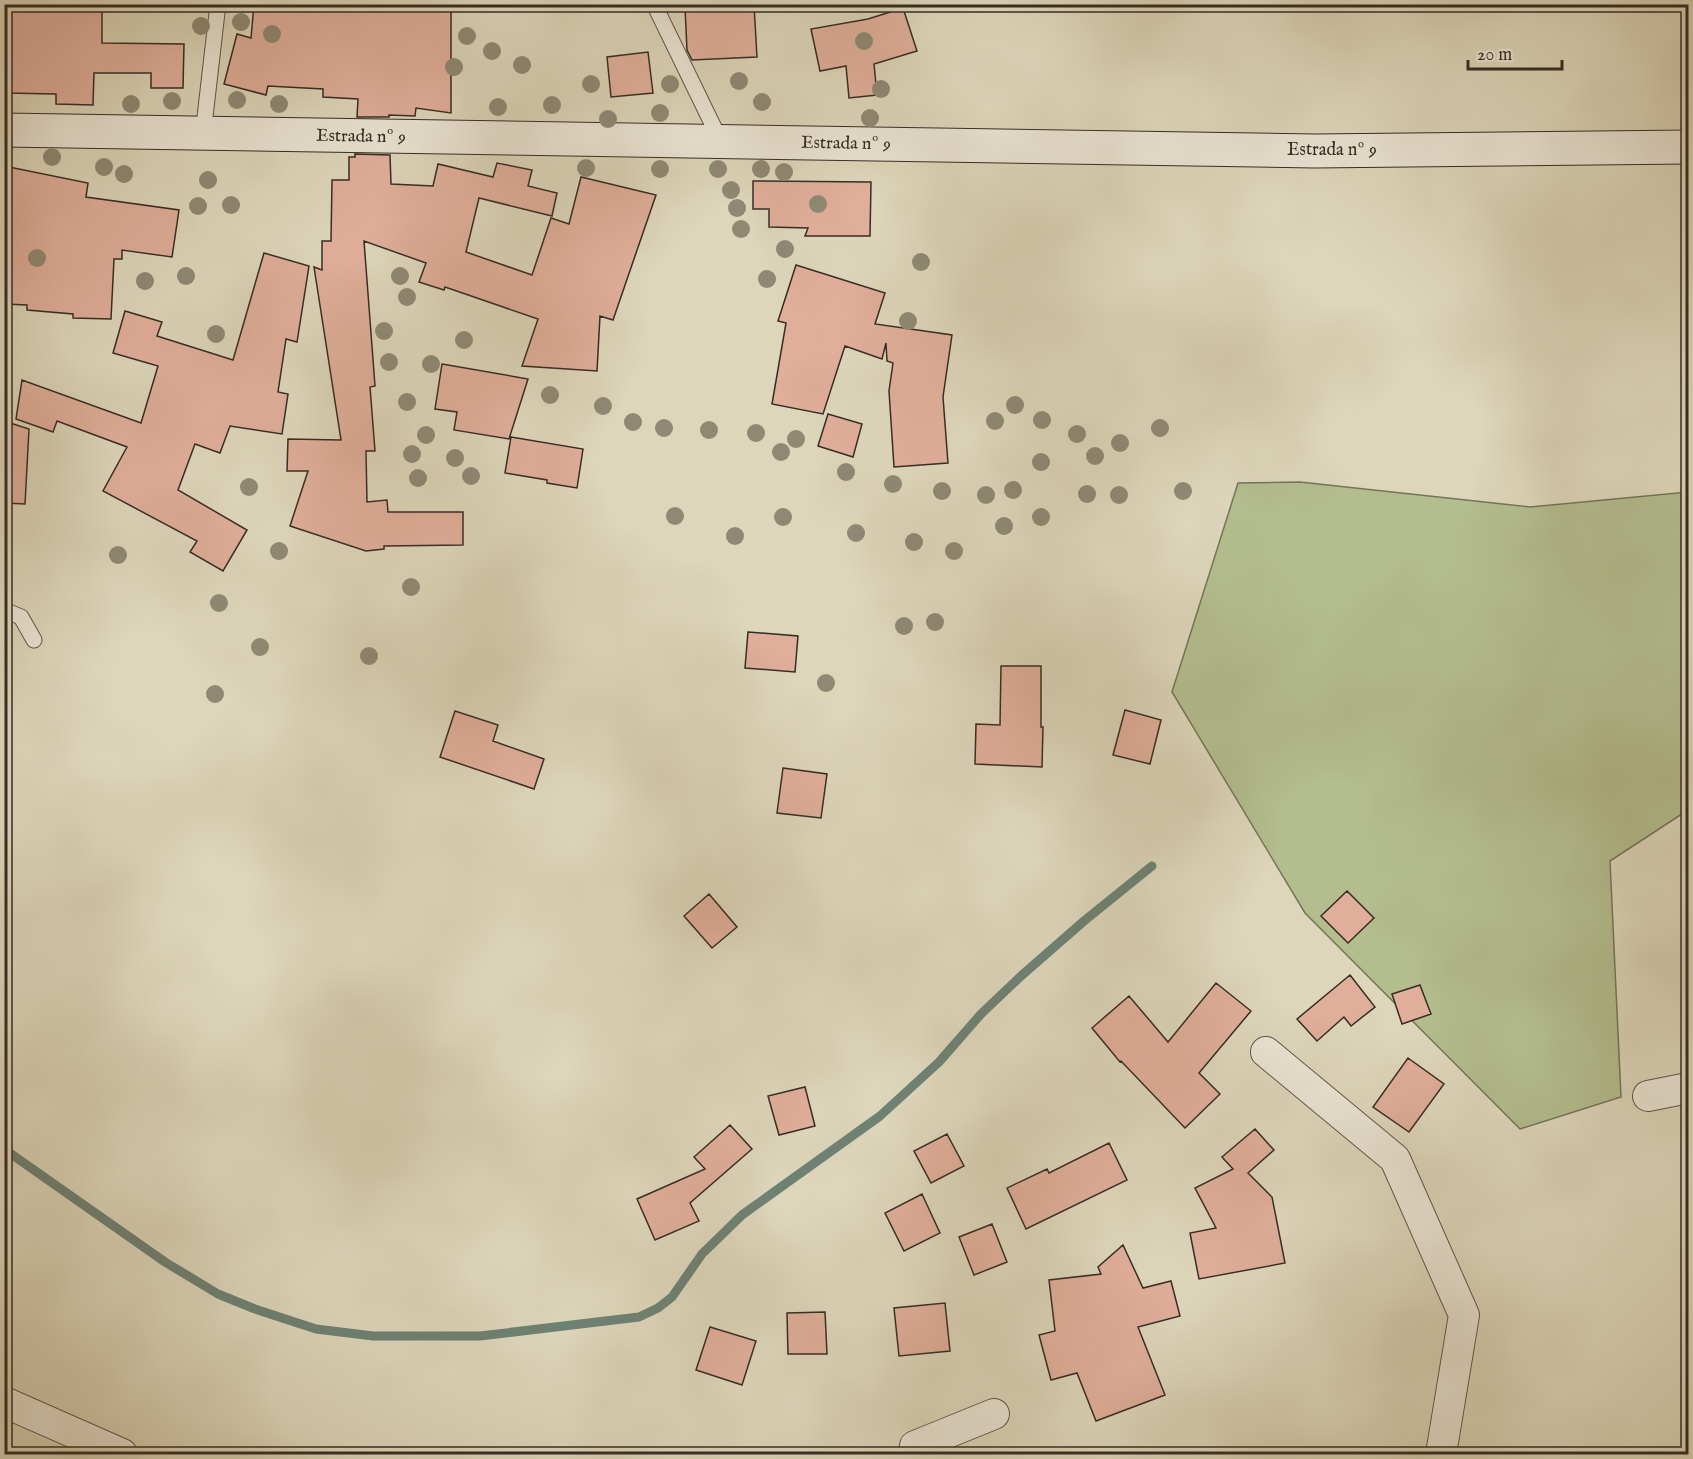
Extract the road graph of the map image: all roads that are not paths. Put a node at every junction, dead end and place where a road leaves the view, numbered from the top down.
1 (218, 4) edge
2 (654, 4) edge
3 (4, 130) edge
4 (204, 134) junction
5 (721, 142) junction
6 (1689, 147) edge
7 (4, 610) edge
8 (34, 640) dead end
9 (1266, 1052) dead end
10 (1689, 1088) edge
11 (1648, 1096) dead end
12 (4, 1402) edge
13 (994, 1414) dead end
14 (122, 1455) edge
15 (914, 1455) edge
16 (1441, 1455) edge

1 - 4 lane
2 - 5 lane
3 - 4 main road, Estrada nº 9
4 - 5 main road, Estrada nº 9
5 - 6 main road, Estrada nº 9
7 - 8 lane
9 - 16 street
10 - 11 street
12 - 14 street
13 - 15 street

